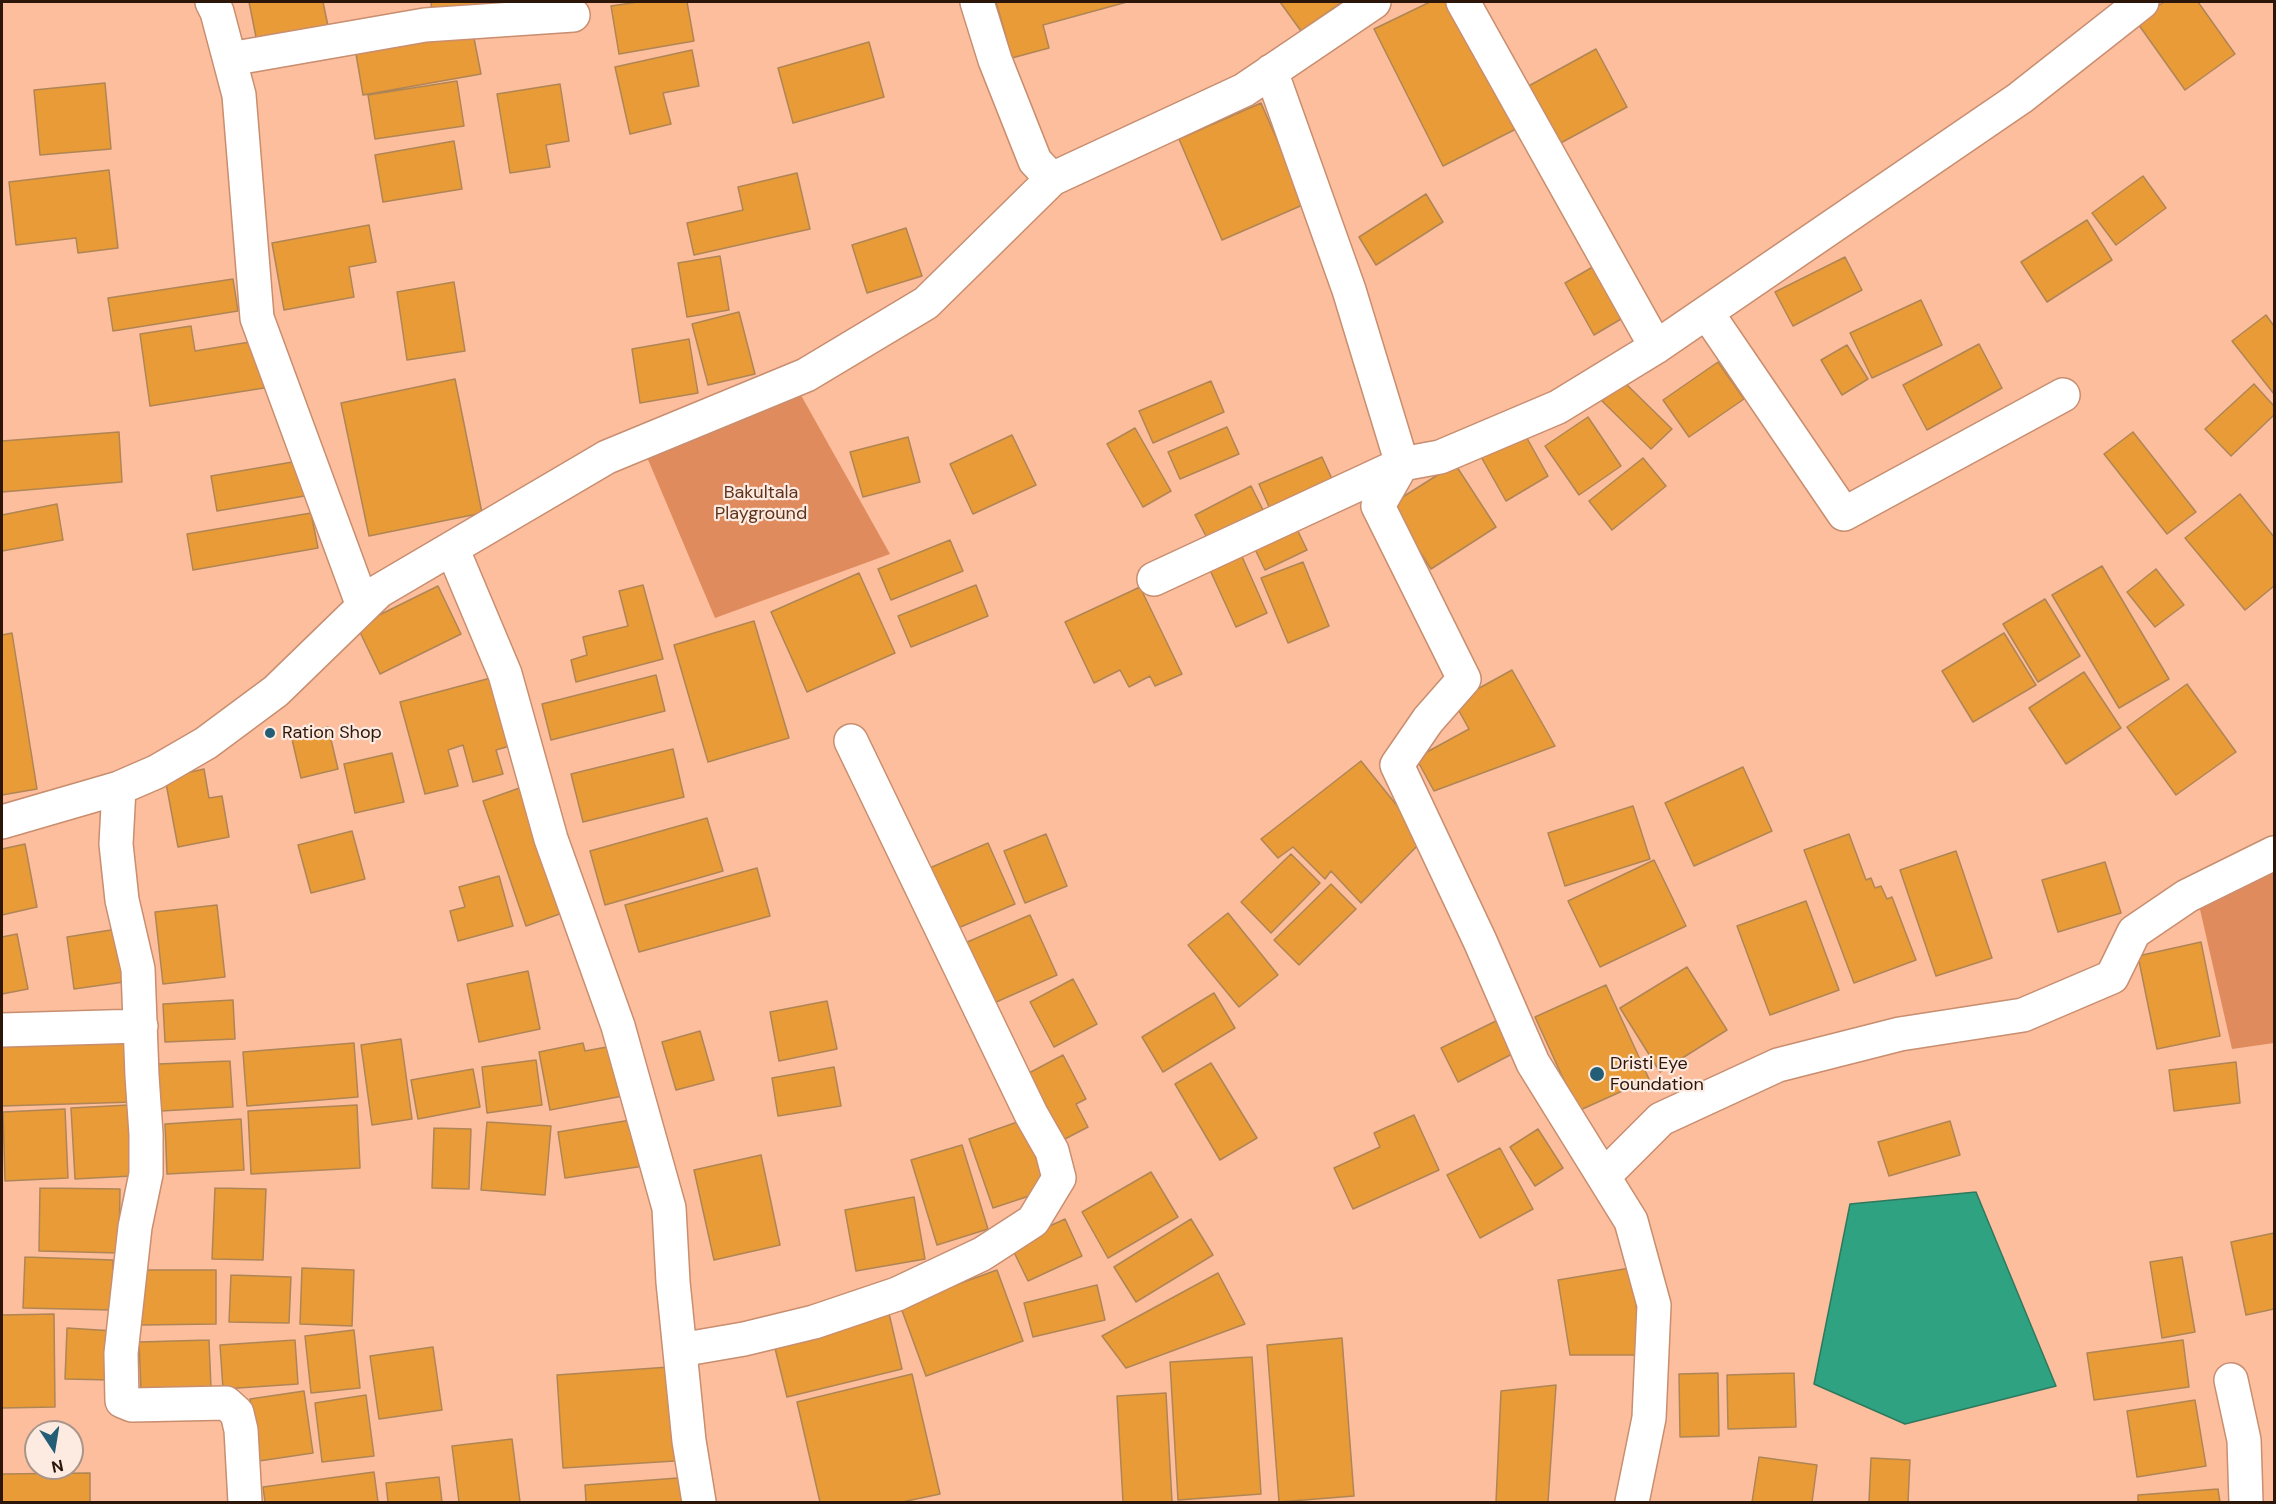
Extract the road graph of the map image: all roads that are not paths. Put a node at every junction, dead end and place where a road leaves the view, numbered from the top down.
1 (212, 2) edge
2 (977, 2) edge
3 (1374, 2) edge
4 (1463, 2) edge
5 (2142, 2) edge
6 (573, 15) dead end
7 (230, 59) junction
8 (1271, 71) junction
9 (1052, 179) junction
10 (1707, 313) junction
11 (1656, 347) junction
12 (2063, 395) dead end
13 (1402, 464) junction
14 (452, 548) junction
15 (1154, 579) dead end
16 (363, 606) junction
17 (851, 741) dead end
18 (119, 788) junction
19 (2, 822) edge
20 (2274, 853) edge
21 (141, 1026) junction
22 (2, 1030) edge
23 (1604, 1176) junction
24 (680, 1350) junction
25 (2231, 1380) dead end
26 (245, 1503) edge
27 (699, 1503) edge
28 (1632, 1503) edge
29 (2246, 1503) edge

1 - 7 street
2 - 9 street
3 - 8 street
4 - 11 street
5 - 10 street
6 - 7 street
7 - 16 street
8 - 9 street
8 - 13 street
9 - 14 street
10 - 11 street
10 - 12 street
11 - 13 street
13 - 15 street
13 - 23 street
14 - 16 street
14 - 24 street
16 - 18 street
17 - 24 street
18 - 19 street
18 - 21 street
20 - 23 street
21 - 22 street
21 - 26 street
23 - 28 street
24 - 27 street
25 - 29 street

